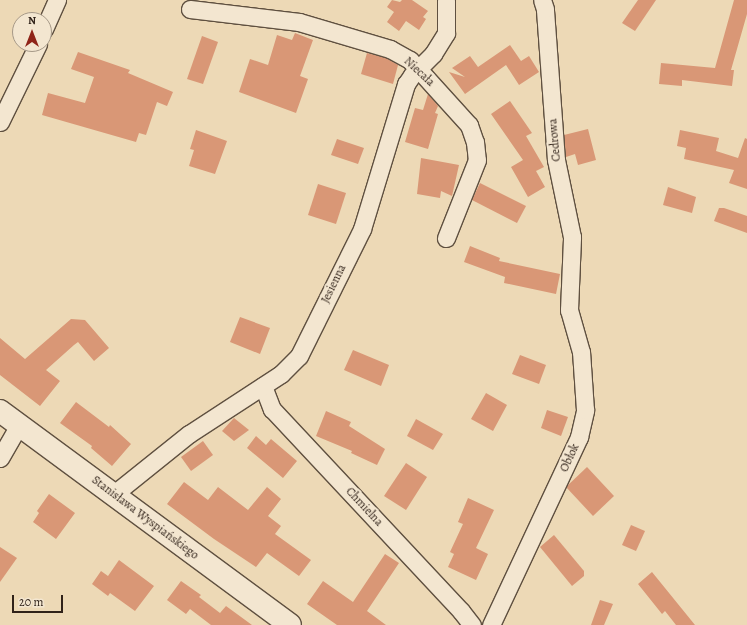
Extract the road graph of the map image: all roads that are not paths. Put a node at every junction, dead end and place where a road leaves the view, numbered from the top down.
1 (57, 0) edge
2 (446, 0) edge
3 (542, 0) edge
4 (190, 9) dead end
5 (52, 12) edge
6 (34, 52) edge
7 (418, 68) junction
8 (0, 122) edge
9 (446, 238) dead end
10 (570, 278) joint
11 (263, 386) junction
12 (0, 411) edge
13 (19, 425) junction
14 (0, 458) edge
15 (114, 494) junction
16 (290, 625) edge
17 (472, 625) edge
18 (491, 625) edge

1 - 5 street
2 - 7 street, Jesienna
3 - 10 street, Cedrowa
4 - 7 street, Niecała
6 - 8 street
7 - 9 street, Niecała
7 - 11 street, Jesienna
10 - 18 street, Obłok
11 - 15 street, Jesienna
11 - 17 street, Chmielna
12 - 13 street, Stanisława Wyspiańskiego
13 - 14 street
13 - 15 street, Stanisława Wyspiańskiego
15 - 16 street, Stanisława Wyspiańskiego

